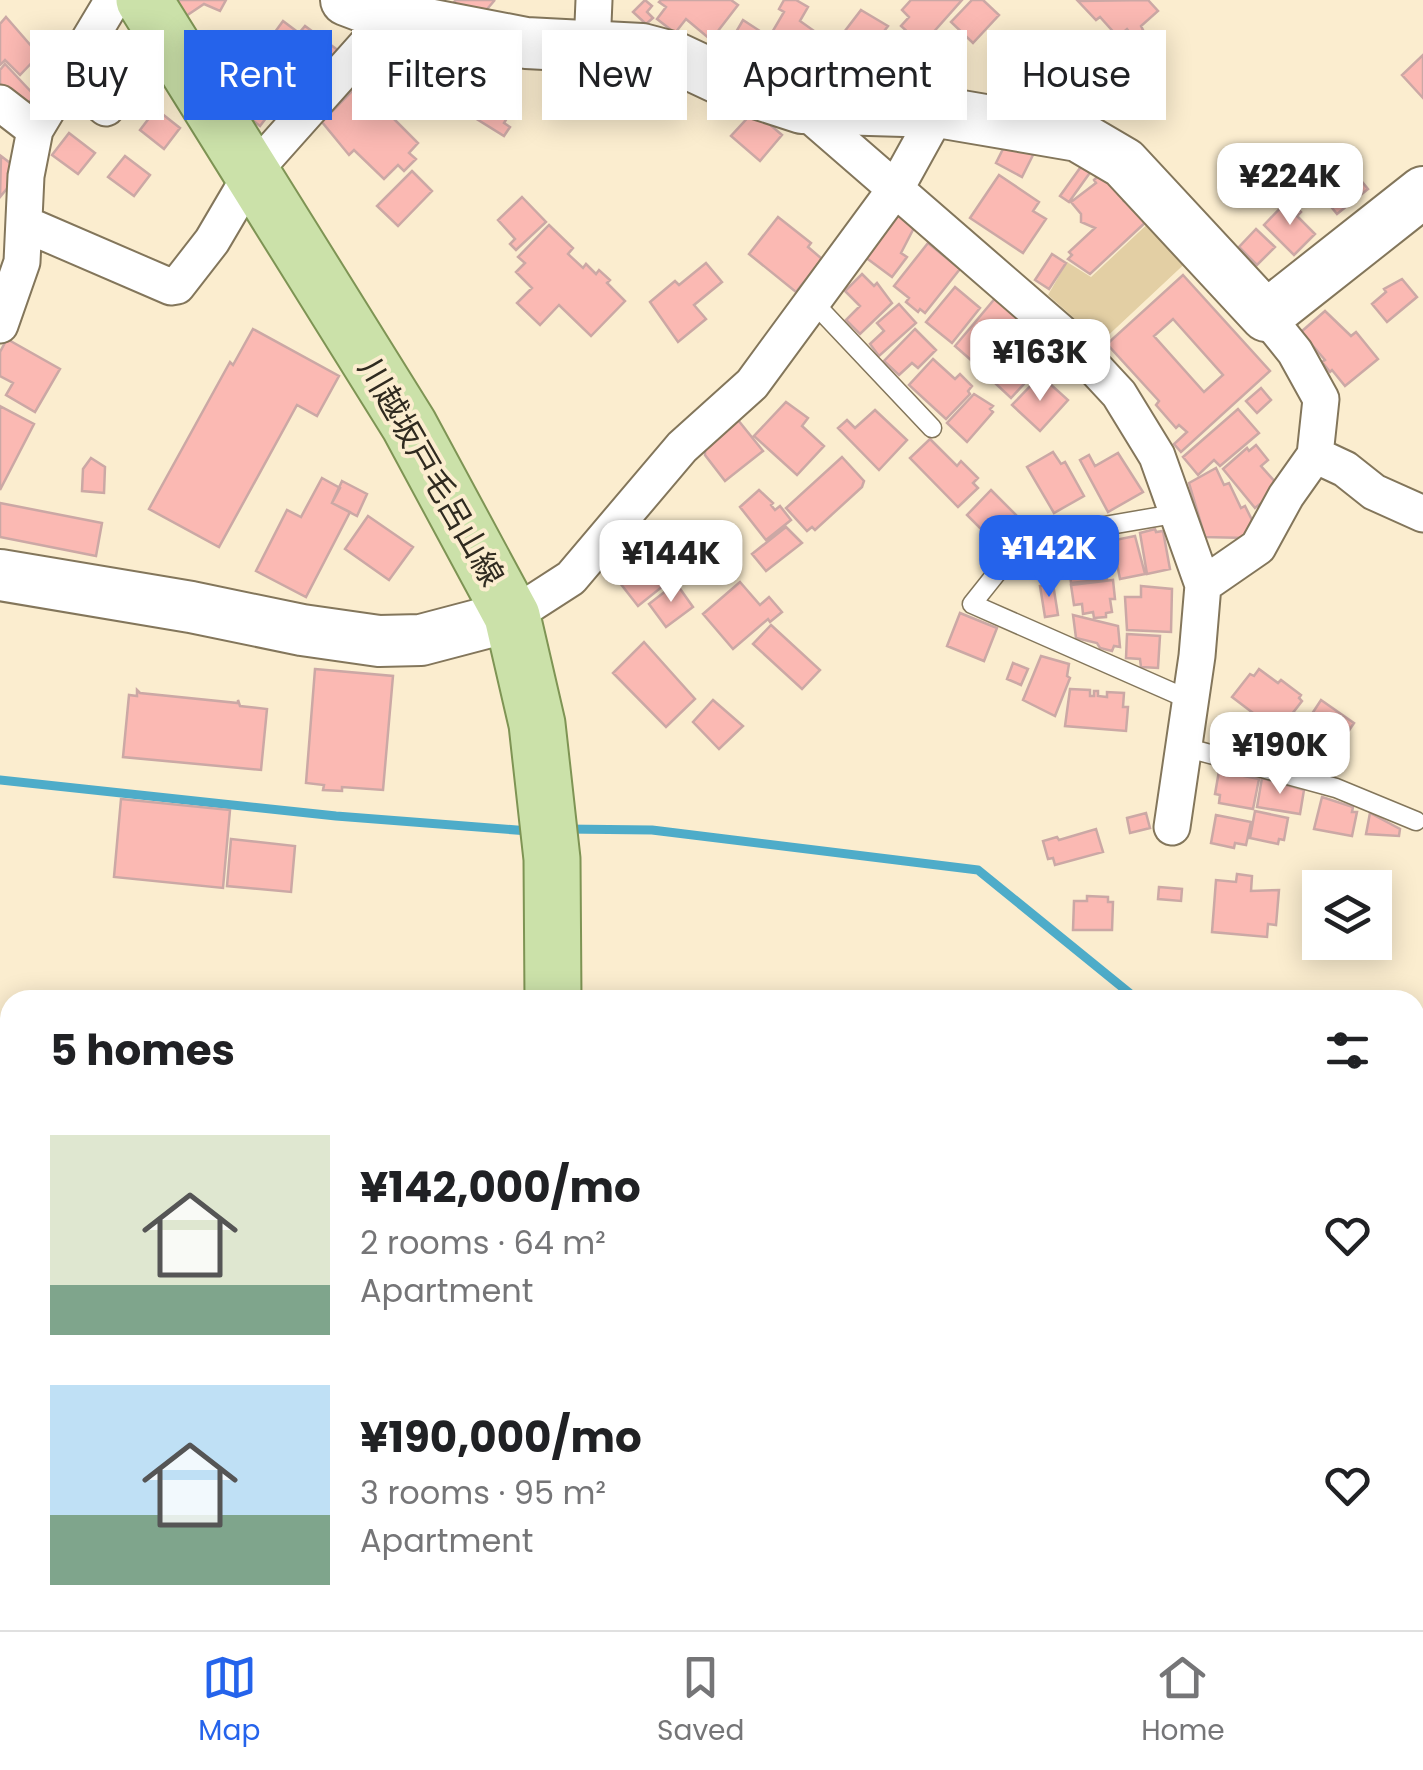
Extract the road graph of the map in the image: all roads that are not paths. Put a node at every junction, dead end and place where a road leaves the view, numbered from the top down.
1 (113, 0) edge
2 (144, 0) edge
3 (368, 8) edge
4 (593, 24) edge
5 (94, 30) edge
6 (707, 73) edge
7 (0, 103) edge
8 (967, 117) edge
9 (40, 120) edge
10 (816, 120) edge
11 (934, 120) edge
12 (34, 130) junction
13 (252, 173) junction
14 (896, 188) junction
15 (1423, 192) edge
16 (16, 241) edge
17 (813, 302) junction
18 (1266, 316) junction
19 (0, 325) edge
20 (932, 428) dead end
21 (1315, 456) junction
22 (1180, 513) junction
23 (1423, 514) edge
24 (0, 575) edge
25 (1203, 584) junction
26 (512, 616) junction
27 (1190, 700) junction
28 (1184, 747) junction
29 (1416, 821) dead end
30 (1172, 827) dead end
31 (552, 990) edge

1 - 5 street
2 - 13 main road, 川越坂戸毛呂山線
3 - 4 main road
3 - 13 street
4 - 6 main road
7 - 12 street
8 - 18 main road
9 - 12 street
10 - 14 street
11 - 14 street
12 - 16 street
13 - 16 street
13 - 26 main road, 川越坂戸毛呂山線
14 - 17 street
14 - 22 street
15 - 18 main road
16 - 19 street
17 - 20 lane
17 - 26 street
18 - 21 street
21 - 23 street
21 - 25 street
22 - 25 street
22 - 27 lane
24 - 26 main road
25 - 27 street
26 - 31 main road, 川越坂戸毛呂山線
27 - 28 street
28 - 29 lane
28 - 30 street

